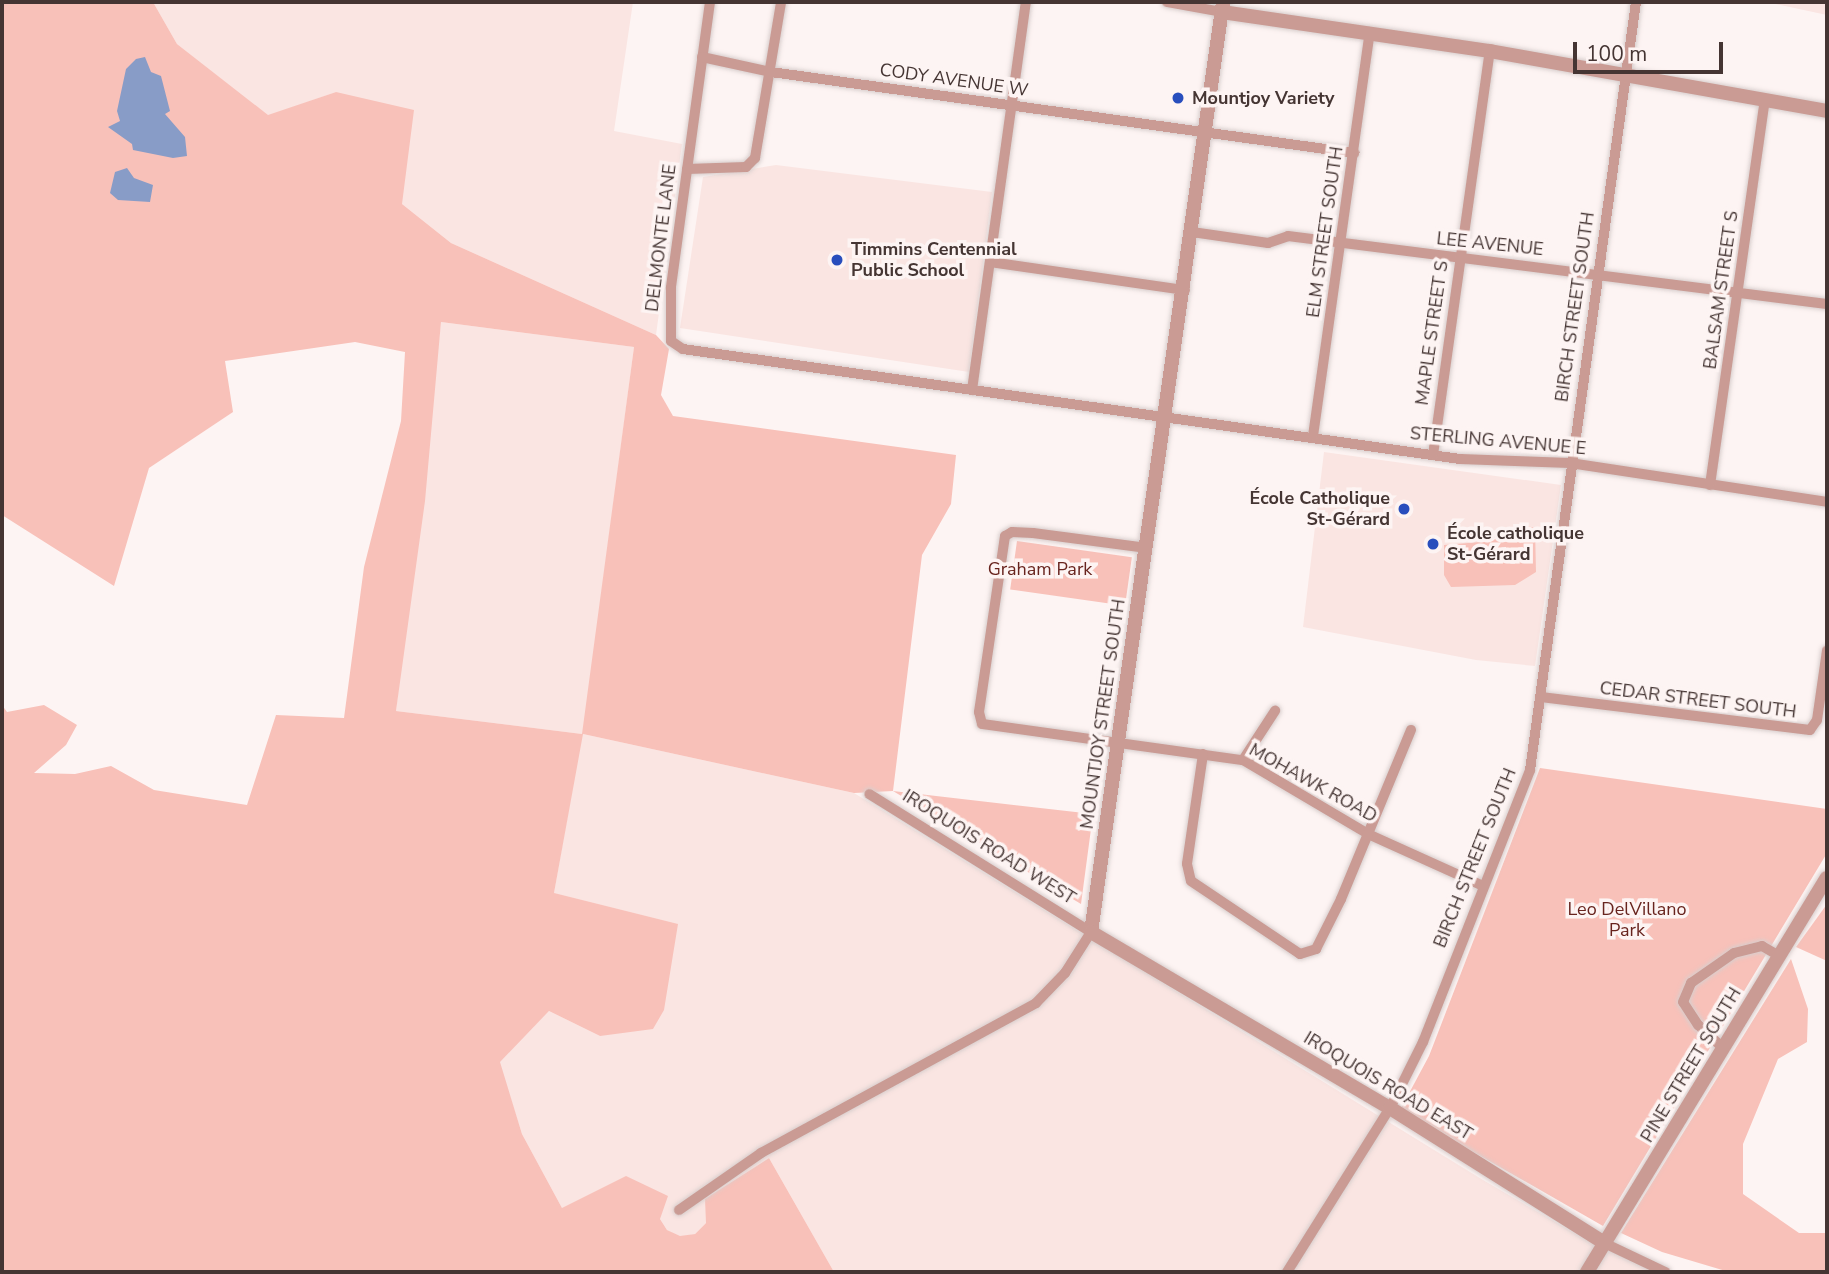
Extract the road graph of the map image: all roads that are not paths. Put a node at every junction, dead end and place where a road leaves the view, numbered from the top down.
1 (710, 2) edge
2 (780, 2) edge
3 (1026, 2) edge
4 (1167, 2) edge
5 (1636, 2) edge
6 (1222, 7) edge
7 (1370, 32) junction
8 (1490, 51) junction
9 (702, 57) junction
10 (771, 72) junction
11 (1625, 73) junction
12 (1765, 99) junction
13 (1012, 106) junction
14 (1827, 111) edge
15 (1202, 131) junction
16 (1354, 153) junction
17 (687, 169) junction
18 (1192, 232) junction
19 (1340, 242) junction
20 (1460, 259) junction
21 (990, 262) junction
22 (1598, 272) junction
23 (1185, 290) junction
24 (1739, 292) junction
25 (1827, 304) edge
26 (972, 390) junction
27 (1166, 416) junction
28 (1313, 436) junction
29 (1433, 454) junction
30 (1570, 463) junction
31 (1710, 485) junction
32 (1827, 502) edge
33 (1147, 548) junction
34 (1827, 651) edge
35 (1541, 697) junction
36 (1275, 711) dead end
37 (1411, 730) dead end
38 (1119, 742) junction
39 (1203, 754) junction
40 (1243, 760) junction
41 (869, 794) dead end
42 (1367, 834) junction
43 (1827, 877) edge
44 (1481, 885) junction
45 (1091, 932) junction
46 (1779, 956) junction
47 (1724, 1048) junction
48 (1390, 1108) junction
49 (679, 1210) dead end
50 (1604, 1243) junction
51 (1287, 1272) edge
52 (1587, 1272) edge
53 (1665, 1272) edge

1 - 9 street, DELMONTE LANE
2 - 10 street
3 - 13 street
4 - 6 street
5 - 11 street, BIRCH STREET SOUTH
6 - 7 street
6 - 15 street, MOUNTJOY STREET SOUTH
7 - 8 street
7 - 16 street, ELM STREET SOUTH
8 - 11 street
8 - 20 street, MAPLE STREET S
9 - 10 street, CODY AVENUE W
9 - 17 street, DELMONTE LANE
10 - 13 street, CODY AVENUE W
10 - 17 street
11 - 12 street
11 - 22 street, BIRCH STREET SOUTH
12 - 14 street
12 - 24 street, BALSAM STREET S
13 - 15 street, CODY AVENUE W
13 - 21 street
15 - 16 street, CODY AVENUE W
15 - 18 street, MOUNTJOY STREET SOUTH
16 - 19 street, ELM STREET SOUTH
17 - 26 street, DELMONTE LANE
18 - 19 street, LEE AVENUE
18 - 23 street, MOUNTJOY STREET SOUTH
19 - 20 street, LEE AVENUE
19 - 28 street, ELM STREET SOUTH
20 - 22 street, LEE AVENUE
20 - 29 street, MAPLE STREET S
21 - 23 street
21 - 26 street
22 - 24 street, LEE AVENUE
22 - 30 street, BIRCH STREET SOUTH
23 - 27 street, MOUNTJOY STREET SOUTH
24 - 25 street, LEE AVENUE
24 - 31 street, BALSAM STREET S
26 - 27 street, STERLING AVENUE E
27 - 28 street, STERLING AVENUE E
27 - 33 street, MOUNTJOY STREET SOUTH
28 - 29 street, STERLING AVENUE E
29 - 30 street, STERLING AVENUE E
30 - 31 street, STERLING AVENUE E
30 - 35 street, BIRCH STREET SOUTH
31 - 32 street, STERLING AVENUE E
33 - 38 street, MOUNTJOY STREET SOUTH
33 - 38 street, MOHAWK ROAD
34 - 35 street, CEDAR STREET SOUTH
35 - 44 street, BIRCH STREET SOUTH
36 - 40 street
37 - 42 street
38 - 39 street, MOHAWK ROAD
38 - 45 street, MOUNTJOY STREET SOUTH
39 - 40 street, MOHAWK ROAD
39 - 42 street
40 - 42 street, MOHAWK ROAD
41 - 45 street, IROQUOIS ROAD WEST
42 - 44 street, MOHAWK ROAD
43 - 46 street, PINE STREET SOUTH
44 - 48 street, BIRCH STREET SOUTH
45 - 48 street, IROQUOIS ROAD EAST
45 - 49 street, MOUNTJOY STREET SOUTH
46 - 47 street, PINE STREET SOUTH
46 - 47 street
47 - 50 street, PINE STREET SOUTH
48 - 50 street, IROQUOIS ROAD EAST
48 - 51 street, BIRCH STREET SOUTH
50 - 52 street, PINE STREET SOUTH
50 - 53 street, IROQUOIS ROAD EAST

